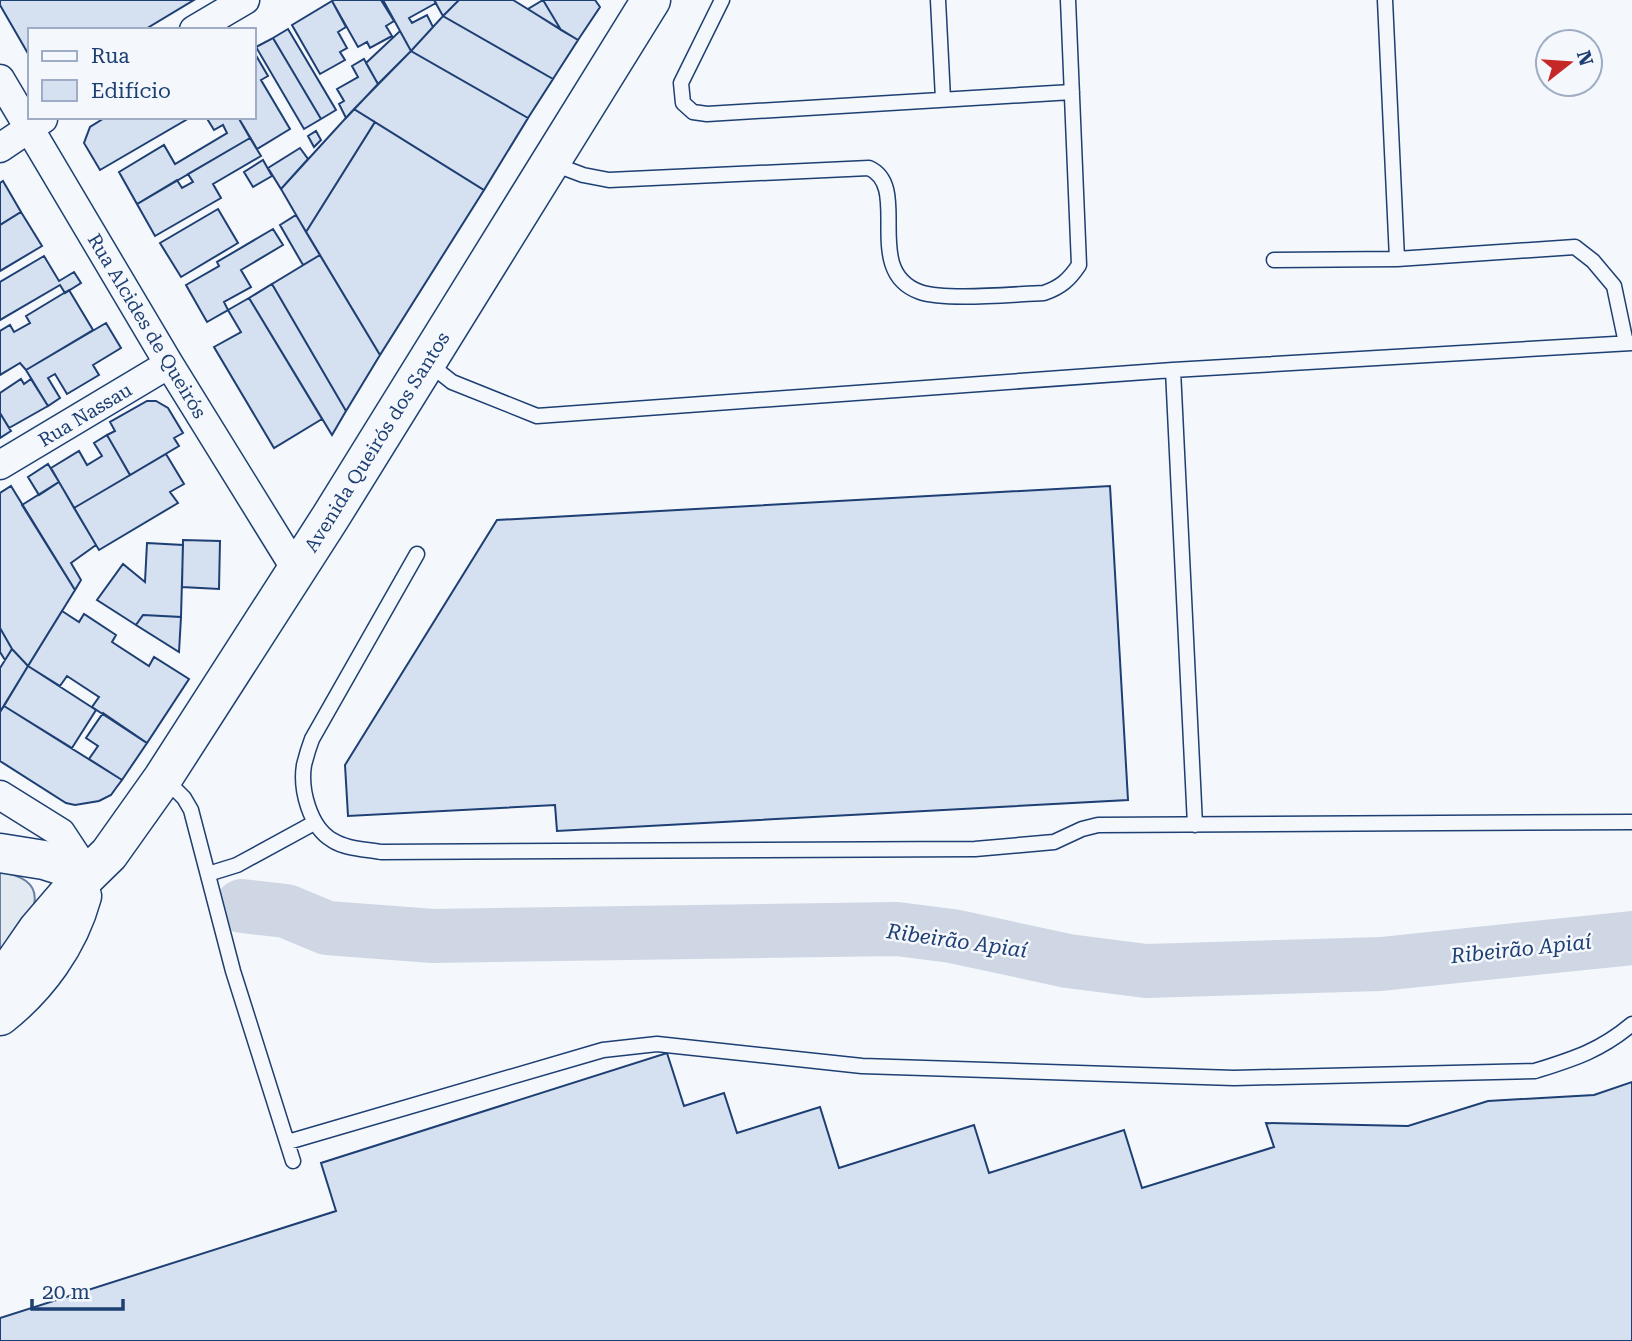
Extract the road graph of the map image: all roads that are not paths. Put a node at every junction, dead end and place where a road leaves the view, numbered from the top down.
1 (245, 0) edge
2 (651, 0) edge
3 (722, 0) edge
4 (937, 0) edge
5 (1068, 0) edge
6 (1385, 0) edge
7 (197, 28) edge
8 (0, 79) edge
9 (1072, 92) junction
10 (943, 99) junction
11 (28, 112) edge
12 (37, 122) edge
13 (0, 148) edge
14 (550, 163) junction
15 (1397, 259) junction
16 (1274, 260) dead end
17 (1629, 343) edge
18 (427, 362) junction
19 (169, 364) junction
20 (1172, 370) junction
21 (0, 466) edge
22 (417, 554) dead end
23 (297, 571) junction
24 (163, 778) junction
25 (0, 795) edge
26 (1632, 822) edge
27 (314, 823) junction
28 (1195, 825) junction
29 (0, 853) edge
30 (88, 874) junction
31 (208, 874) junction
32 (0, 984) edge
33 (0, 1016) edge
34 (1632, 1024) edge
35 (288, 1142) junction
36 (293, 1161) dead end

1 - 7 street
2 - 14 main road, Avenida Queirós dos Santos
3 - 10 lane
4 - 10 lane
5 - 9 lane
6 - 15 lane
8 - 11 street, Rua Alcides de Queirós
9 - 10 lane
9 - 14 lane
12 - 13 street
12 - 19 street, Rua Alcides de Queirós
14 - 18 main road, Avenida Queirós dos Santos
15 - 16 lane
15 - 17 lane
17 - 20 lane
18 - 20 lane
18 - 23 main road, Avenida Queirós dos Santos
19 - 21 street, Rua Nassau
19 - 23 street, Rua Alcides de Queirós
20 - 28 lane
22 - 27 lane
23 - 24 main road, Avenida Queirós dos Santos
24 - 30 main road, Avenida Queirós dos Santos
24 - 31 lane
25 - 30 street
26 - 28 lane
27 - 28 lane
27 - 31 lane
29 - 30 main road
30 - 32 main road, Avenida Queirós dos Santos
30 - 33 main road, Avenida Queirós dos Santos
31 - 35 lane
34 - 35 lane
35 - 36 lane

